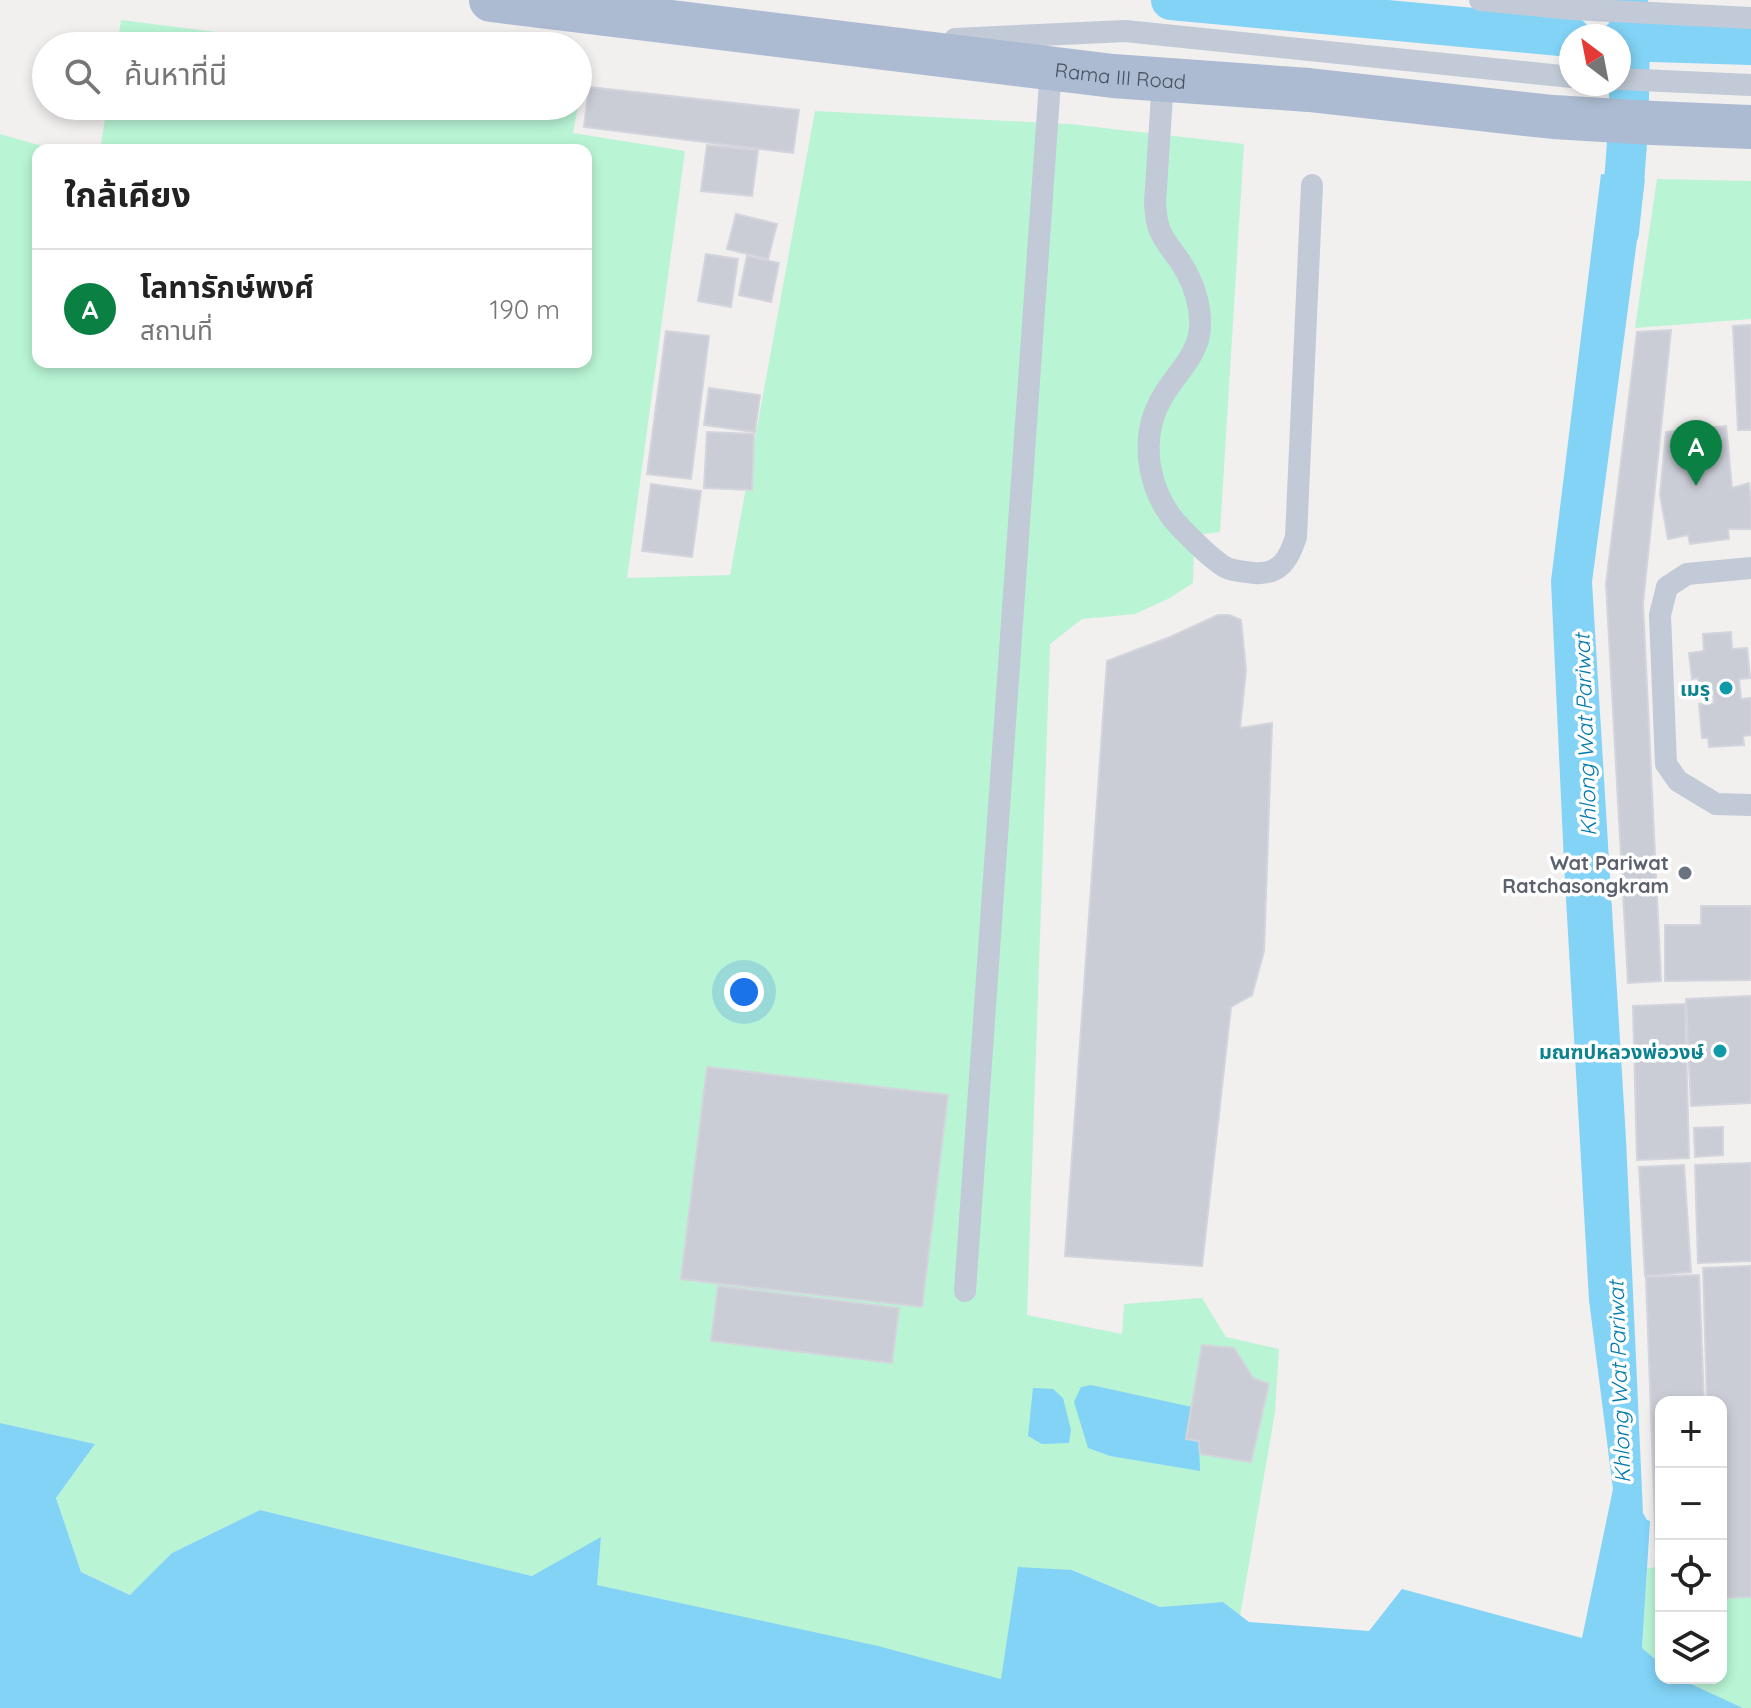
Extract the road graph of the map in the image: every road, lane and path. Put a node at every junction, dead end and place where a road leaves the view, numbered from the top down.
1 (491, 0) edge
2 (1480, 0) edge
3 (1751, 18) edge
4 (845, 44) junction
5 (1051, 68) junction
6 (1559, 76) edge
7 (1163, 80) junction
8 (1631, 80) edge
9 (1751, 85) edge
10 (1751, 127) edge
11 (1312, 185) dead end
12 (1751, 568) edge
13 (1751, 805) edge
14 (965, 1291) dead end

1 - 4 main road, Rama III Road
2 - 3 lane
4 - 5 main road, Rama III Road
4 - 6 lane
5 - 7 main road, Rama III Road
5 - 14 lane
7 - 10 main road, Rama III Road
7 - 11 lane
8 - 9 lane
12 - 13 lane

